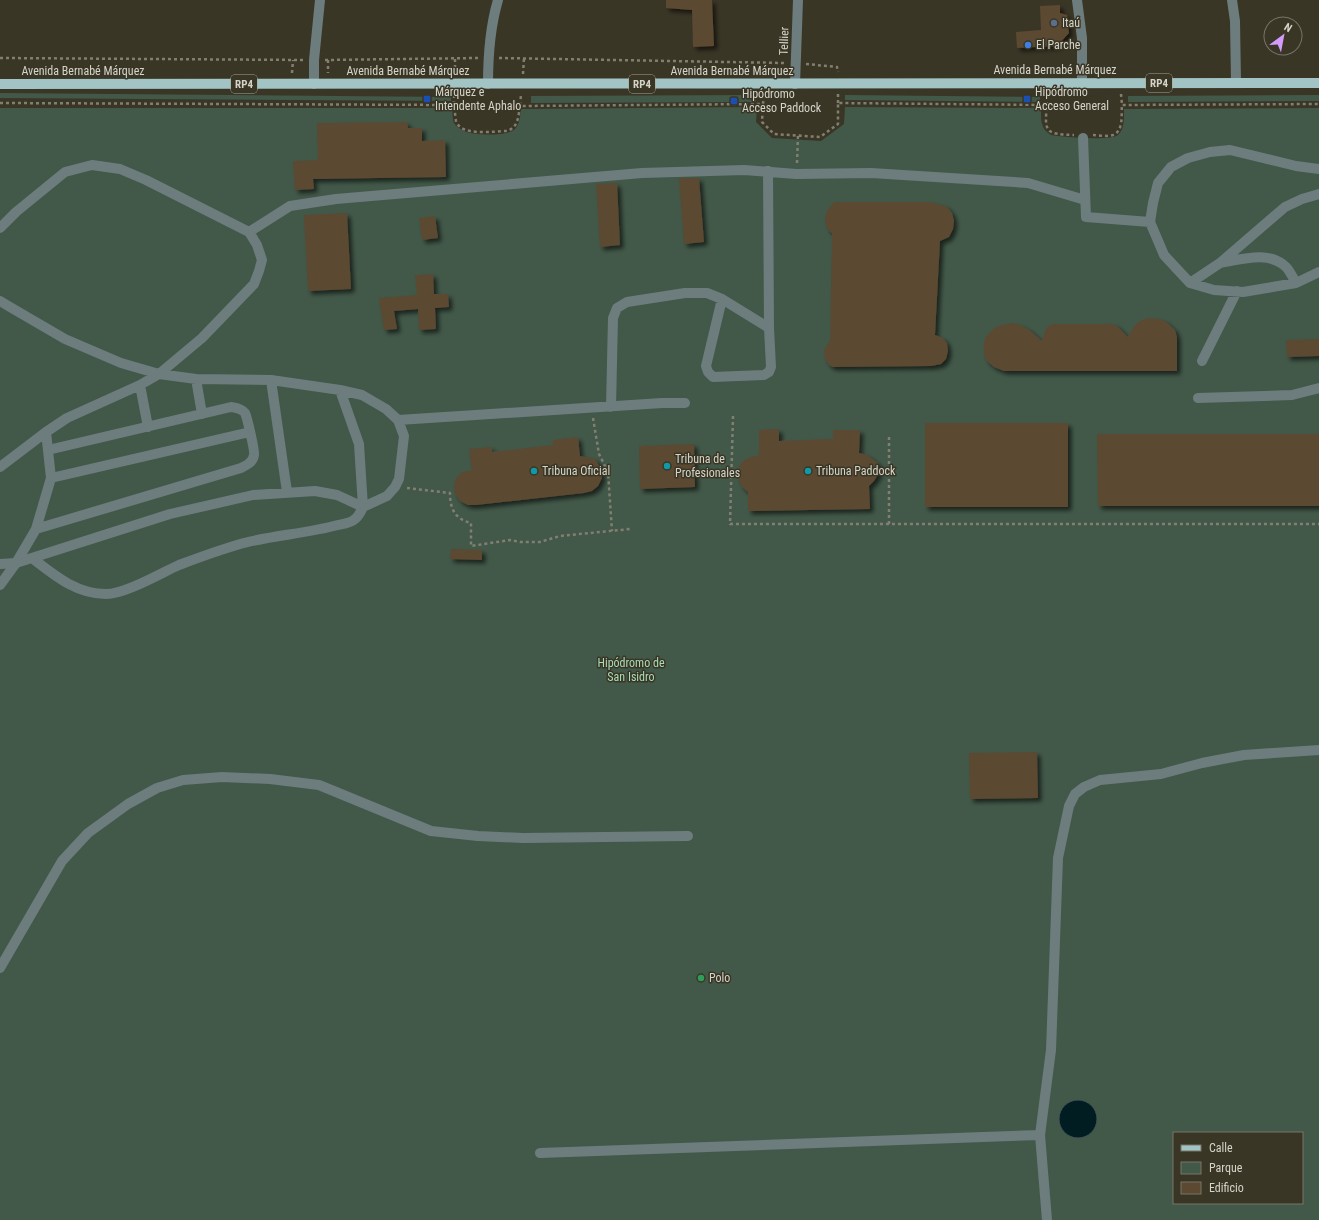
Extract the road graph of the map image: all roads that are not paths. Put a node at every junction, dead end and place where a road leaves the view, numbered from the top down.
1 (320, 0) edge
2 (498, 0) edge
3 (798, 0) edge
4 (1077, 0) edge
5 (1232, 0) edge
6 (1236, 82) junction
7 (1319, 83) edge
8 (0, 84) edge
9 (314, 84) junction
10 (488, 84) junction
11 (795, 84) junction
12 (1082, 84) junction
13 (1083, 136) road end
14 (1319, 169) edge
15 (768, 171) junction
16 (1319, 194) edge
17 (1085, 200) junction
18 (1150, 222) junction
19 (0, 228) edge
20 (249, 232) junction
21 (1220, 262) junction
22 (1319, 272) edge
23 (1190, 283) junction
24 (1296, 283) junction
25 (1237, 291) junction
26 (722, 299) junction
27 (0, 300) edge
28 (769, 328) junction
29 (1202, 361) dead end
30 (159, 374) junction
31 (196, 379) junction
32 (271, 380) junction
33 (140, 385) junction
34 (1319, 388) edge
35 (340, 390) junction
36 (1198, 398) dead end
37 (685, 403) dead end
38 (611, 406) junction
39 (202, 414) junction
40 (398, 420) junction
41 (148, 427) junction
42 (46, 432) junction
43 (250, 432) junction
44 (48, 450) junction
45 (0, 466) edge
46 (51, 478) junction
47 (287, 492) junction
48 (363, 507) junction
49 (36, 529) junction
50 (32, 558) junction
51 (16, 563) junction
52 (0, 564) edge
53 (0, 585) edge
54 (1319, 750) edge
55 (688, 836) dead end
56 (0, 968) edge
57 (1040, 1135) junction
58 (540, 1153) dead end
59 (1047, 1220) edge

1 - 9 street
2 - 10 street
3 - 11 street, Tellier
4 - 12 street
5 - 6 street
6 - 7 main road, Avenida Bernabé Márquez / RP4
6 - 12 main road, Avenida Bernabé Márquez / RP4
8 - 9 main road, Avenida Bernabé Márquez / RP4
9 - 10 main road, Avenida Bernabé Márquez / RP4
10 - 11 main road, Avenida Bernabé Márquez / RP4
11 - 12 main road, Avenida Bernabé Márquez / RP4
13 - 17 street
14 - 18 street
15 - 17 street
15 - 20 street
15 - 28 street
16 - 21 street
17 - 18 street
18 - 23 street
19 - 20 street
20 - 30 street
21 - 23 street
21 - 24 street
22 - 24 street
23 - 25 street
24 - 25 street
25 - 29 street
26 - 28 street
26 - 28 street
26 - 38 street
27 - 30 street
30 - 31 street
30 - 33 street
31 - 32 street
31 - 39 street
32 - 35 street
32 - 47 street
33 - 41 street
33 - 42 street
34 - 36 street
35 - 40 street
35 - 48 street
37 - 38 street
38 - 40 street
39 - 41 street
39 - 43 street
40 - 48 street
41 - 44 street
42 - 44 street
42 - 45 street
43 - 46 street
43 - 49 street
44 - 46 street
46 - 49 street
47 - 48 street
47 - 50 street
48 - 50 street
49 - 51 street
50 - 51 street
51 - 52 street
51 - 53 street
54 - 57 street
55 - 56 street
57 - 58 street
57 - 59 street

